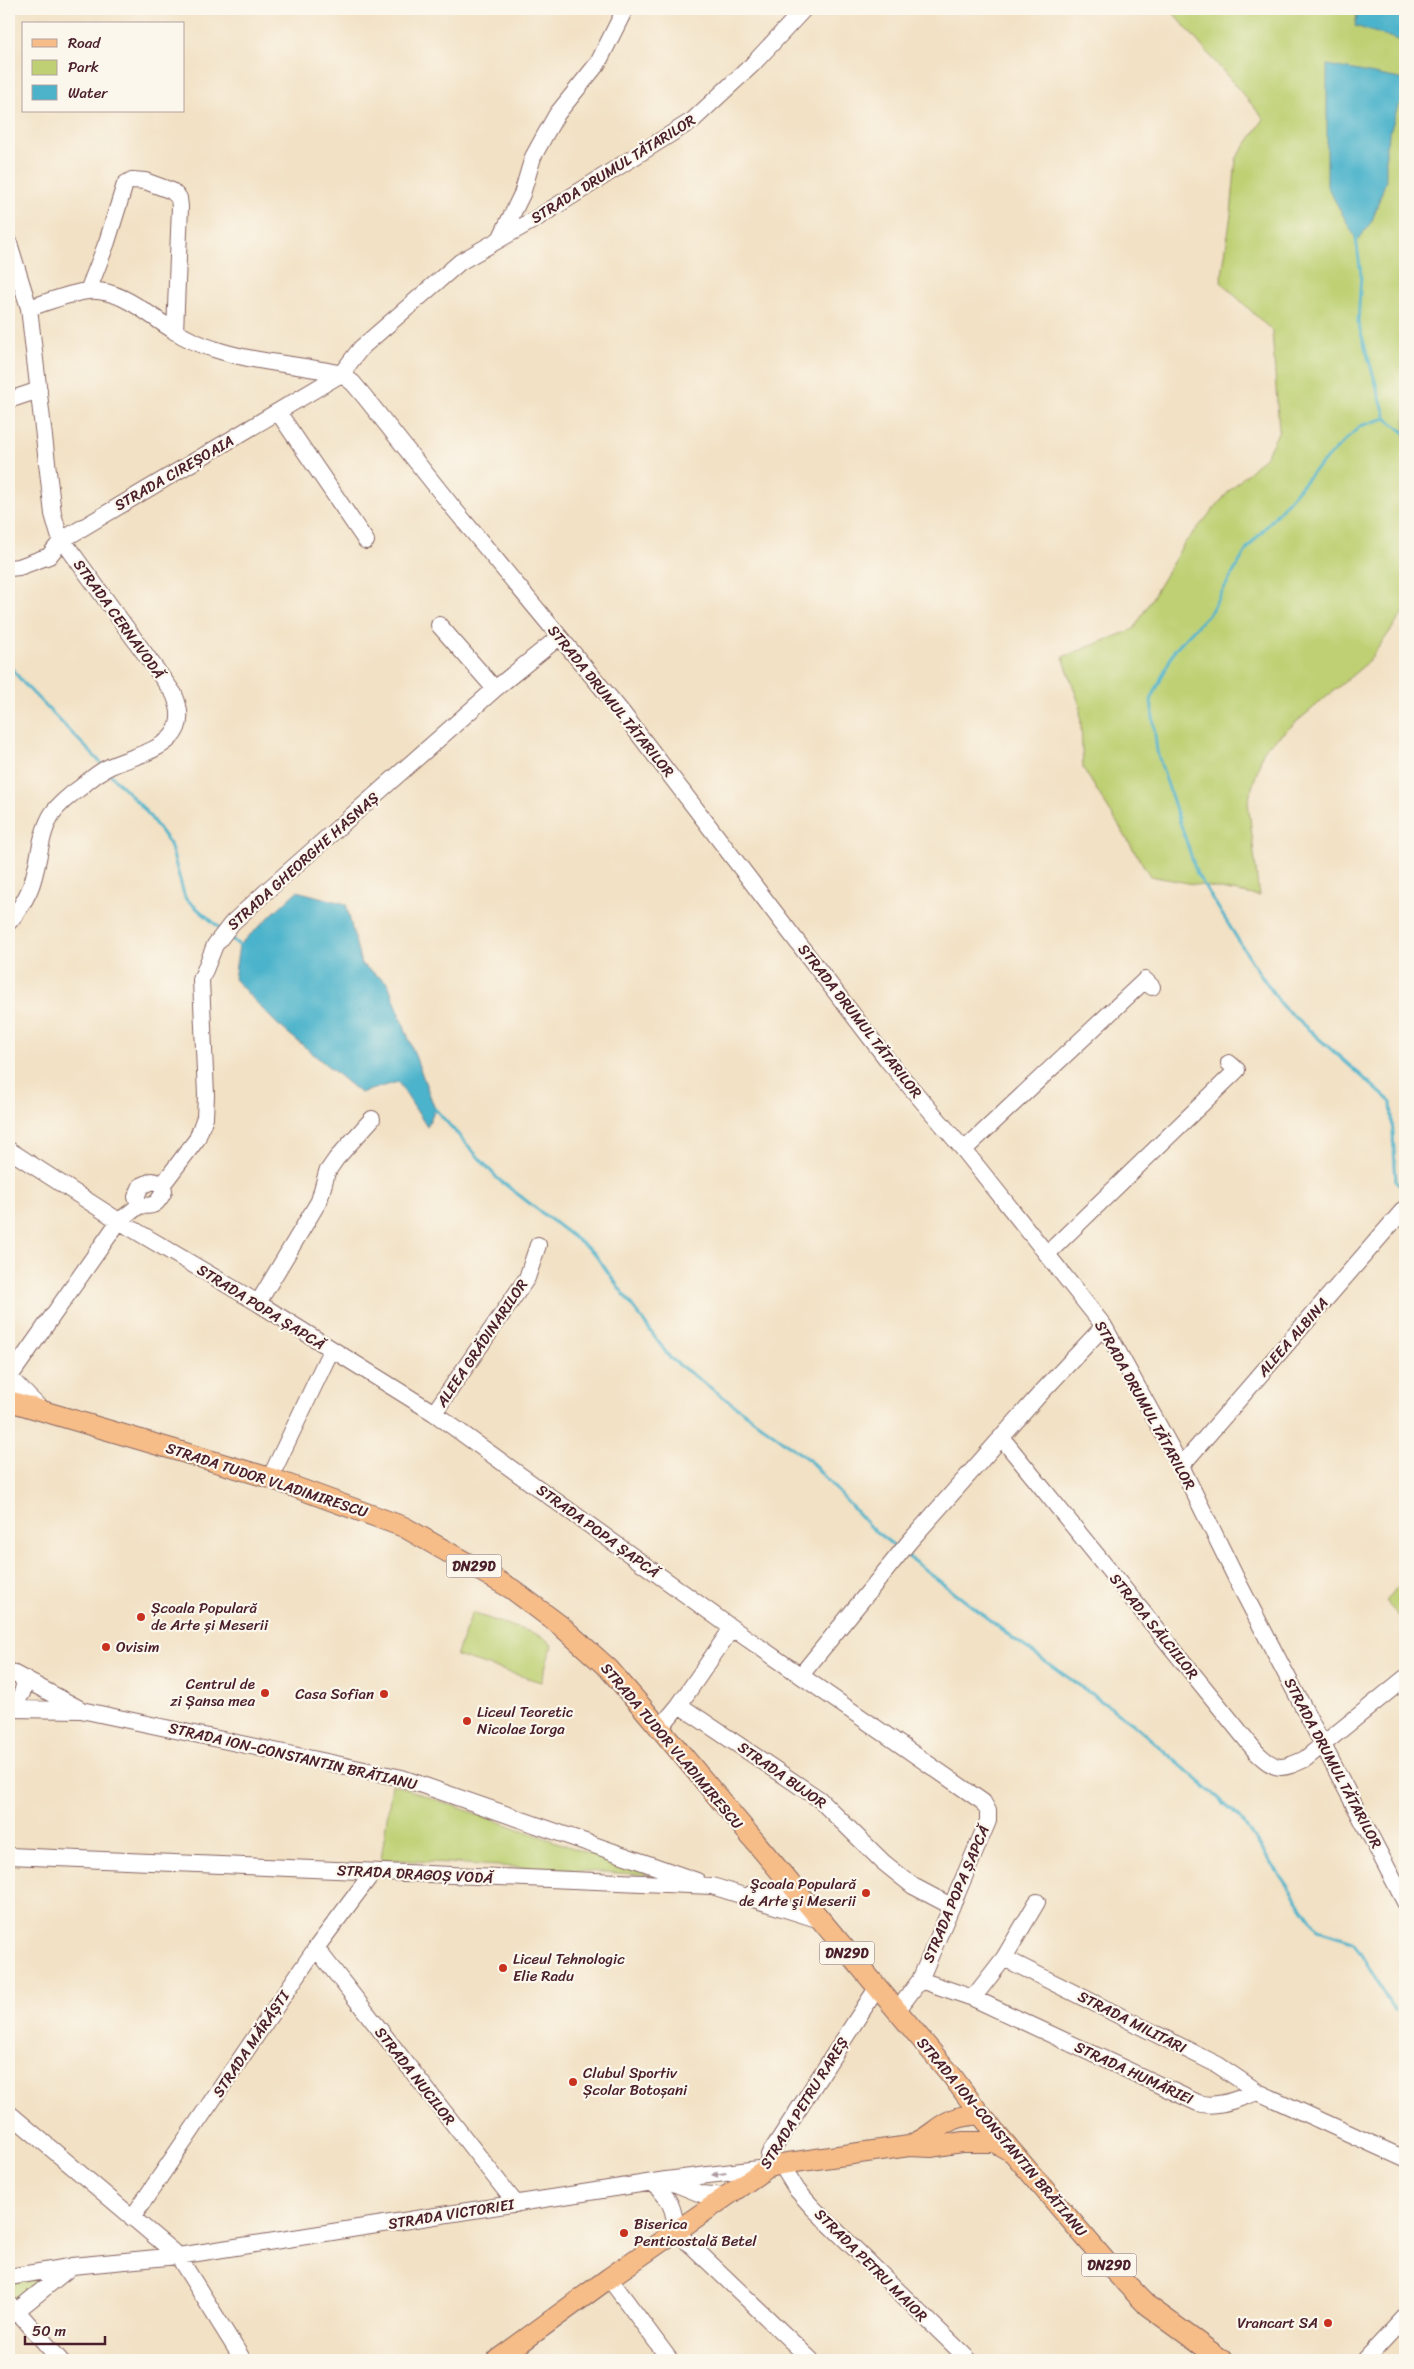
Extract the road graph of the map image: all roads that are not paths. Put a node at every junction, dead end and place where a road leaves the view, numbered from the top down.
1 (625, 9) edge
2 (804, 9) edge
3 (501, 237) junction
4 (9, 243) edge
5 (88, 291) junction
6 (29, 308) junction
7 (175, 332) junction
8 (341, 374) junction
9 (39, 390) junction
10 (9, 400) edge
11 (278, 412) junction
12 (62, 540) junction
13 (366, 541) dead end
14 (9, 568) edge
15 (439, 626) dead end
16 (559, 637) junction
17 (495, 688) junction
18 (9, 922) edge
19 (1152, 988) dead end
20 (1229, 1063) dead end
21 (372, 1119) dead end
22 (9, 1150) edge
23 (964, 1150) junction
24 (1404, 1209) edge
25 (119, 1221) junction
26 (538, 1246) dead end
27 (1047, 1254) junction
28 (258, 1303) junction
29 (1104, 1326) junction
30 (331, 1350) junction
31 (9, 1377) edge
32 (9, 1400) edge
33 (42, 1410) junction
34 (434, 1413) junction
35 (1001, 1437) junction
36 (1182, 1466) junction
37 (270, 1478) junction
38 (732, 1628) junction
39 (9, 1671) edge
40 (801, 1675) junction
41 (1405, 1678) edge
42 (26, 1679) junction
43 (679, 1705) junction
44 (10, 1709) edge
45 (81, 1710) junction
46 (660, 1728) junction
47 (1324, 1745) junction
48 (9, 1856) edge
49 (373, 1872) junction
50 (712, 1886) junction
51 (793, 1890) junction
52 (744, 1895) junction
53 (1037, 1902) dead end
54 (1405, 1902) edge
55 (951, 1906) junction
56 (817, 1918) junction
57 (316, 1948) junction
58 (1004, 1958) junction
59 (920, 1980) junction
60 (877, 1988) junction
61 (973, 1998) junction
62 (897, 2011) junction
63 (952, 2076) junction
64 (1258, 2092) junction
65 (9, 2113) edge
66 (980, 2114) junction
67 (946, 2122) junction
68 (952, 2143) junction
69 (909, 2146) junction
70 (1012, 2152) junction
71 (1403, 2152) edge
72 (774, 2166) junction
73 (658, 2181) junction
74 (727, 2196) junction
75 (516, 2204) junction
76 (132, 2218) junction
77 (676, 2233) junction
78 (178, 2256) junction
79 (72, 2266) junction
80 (9, 2277) edge
81 (609, 2278) junction
82 (12, 2311) edge
83 (1405, 2317) edge
84 (60, 2360) edge
85 (243, 2360) edge
86 (497, 2360) edge
87 (670, 2360) edge
88 (811, 2360) edge
89 (969, 2360) edge
90 (1222, 2360) edge
91 (1365, 2360) edge

1 - 3 street, STRADA DRUMUL TĂTARILOR
2 - 3 street, STRADA DRUMUL TĂTARILOR
3 - 8 street, STRADA DRUMUL TĂTARILOR
4 - 6 street, STRADA CERNAVODĂ
5 - 6 street
5 - 7 street
5 - 7 street
6 - 9 street, STRADA CERNAVODĂ
7 - 8 street
8 - 11 street, STRADA CIREȘOAIA
8 - 16 street, STRADA DRUMUL TĂTARILOR
9 - 10 street
9 - 12 street, STRADA CERNAVODĂ
11 - 12 street, STRADA CIREȘOAIA
11 - 13 street
12 - 14 street, STRADA CIREȘOAIA
12 - 18 street, STRADA CERNAVODĂ
15 - 17 street
16 - 17 street, STRADA GHEORGHE HASNAȘ
16 - 23 street, STRADA DRUMUL TĂTARILOR
17 - 25 street, STRADA GHEORGHE HASNAȘ
19 - 23 street
20 - 27 street
21 - 28 street
22 - 25 street, STRADA POPA ȘAPCĂ
23 - 27 street, STRADA DRUMUL TĂTARILOR
24 - 36 street, ALEEA ALBINA
25 - 28 street, STRADA POPA ȘAPCĂ
25 - 31 street, STRADA GHEORGHE HASNAȘ
26 - 34 street, ALEEA GRĂDINARILOR
27 - 29 street, STRADA DRUMUL TĂTARILOR
28 - 30 street, STRADA POPA ȘAPCĂ
29 - 35 street
29 - 36 street, STRADA DRUMUL TĂTARILOR
30 - 34 street, STRADA POPA ȘAPCĂ
30 - 37 street
31 - 33 street
32 - 33 main road, STRADA TUDOR VLADIMIRESCU / DN29D
33 - 37 main road, STRADA TUDOR VLADIMIRESCU / DN29D
34 - 38 street, STRADA POPA ȘAPCĂ
35 - 40 street
35 - 47 street, STRADA SĂLCIILOR
36 - 47 street, STRADA DRUMUL TĂTARILOR
37 - 46 main road, STRADA TUDOR VLADIMIRESCU / DN29D
38 - 40 street, STRADA POPA ȘAPCĂ
38 - 43 street
39 - 42 street
40 - 55 street, STRADA POPA ȘAPCĂ
41 - 47 street, STRADA SĂLCIILOR
42 - 44 street
42 - 45 street
43 - 46 street
43 - 55 street, STRADA BUJOR
44 - 45 street, STRADA ION-CONSTANTIN BRĂTIANU
45 - 50 street, STRADA ION-CONSTANTIN BRĂTIANU
46 - 51 main road, STRADA TUDOR VLADIMIRESCU / DN29D
47 - 54 street, STRADA DRUMUL TĂTARILOR
48 - 49 street, STRADA DRAGOȘ VODĂ
49 - 50 street, STRADA DRAGOȘ VODĂ
49 - 57 street, STRADA MĂRĂȘTI
50 - 52 street, STRADA DRAGOȘ VODĂ
51 - 52 street
51 - 56 main road, STRADA TUDOR VLADIMIRESCU / DN29D
52 - 56 street, STRADA DRAGOȘ VODĂ
53 - 58 street
55 - 59 street, STRADA POPA ȘAPCĂ
56 - 60 main road, STRADA ION-CONSTANTIN BRĂTIANU / DN29D
57 - 75 street, STRADA NUCILOR
57 - 76 street, STRADA MĂRĂȘTI
58 - 61 street
58 - 64 street, STRADA MILITARI
59 - 61 street, STRADA HUMĂRIEI
59 - 62 street, STRADA POPA ȘAPCĂ
60 - 62 main road, STRADA ION-CONSTANTIN BRĂTIANU / DN29D
60 - 72 street, STRADA PETRU RAREȘ
61 - 64 street, STRADA HUMĂRIEI
62 - 63 main road, STRADA ION-CONSTANTIN BRĂTIANU / DN29D
63 - 66 main road, STRADA ION-CONSTANTIN BRĂTIANU / DN29D
63 - 67 main road, STRADA VICTORIEI
64 - 71 street
65 - 76 street
66 - 67 main road, STRADA VICTORIEI
66 - 68 main road
66 - 70 main road, STRADA ION-CONSTANTIN BRĂTIANU / DN29D
67 - 69 main road, STRADA VICTORIEI
68 - 69 main road, STRADA VICTORIEI
68 - 70 main road, STRADA VICTORIEI
69 - 72 main road, STRADA VICTORIEI
70 - 90 main road, STRADA ION-CONSTANTIN BRĂTIANU / DN29D
72 -> 73 street, STRADA VICTORIEI
72 - 74 main road, STRADA PETRU RAREȘ
72 - 89 street, STRADA PETRU MAIOR
73 - 74 street
73 - 75 street, STRADA VICTORIEI
73 - 77 street
74 - 77 main road, STRADA PETRU RAREȘ
75 - 78 street, STRADA VICTORIEI
76 - 78 street
77 - 81 main road, STRADA PETRU RAREȘ
77 - 88 street
78 - 79 street, STRADA VICTORIEI
78 - 85 street
79 - 80 street, STRADA VICTORIEI
79 - 82 street
81 - 86 main road, STRADA PETRU RAREȘ
81 - 87 street
82 - 84 street
83 - 91 street

